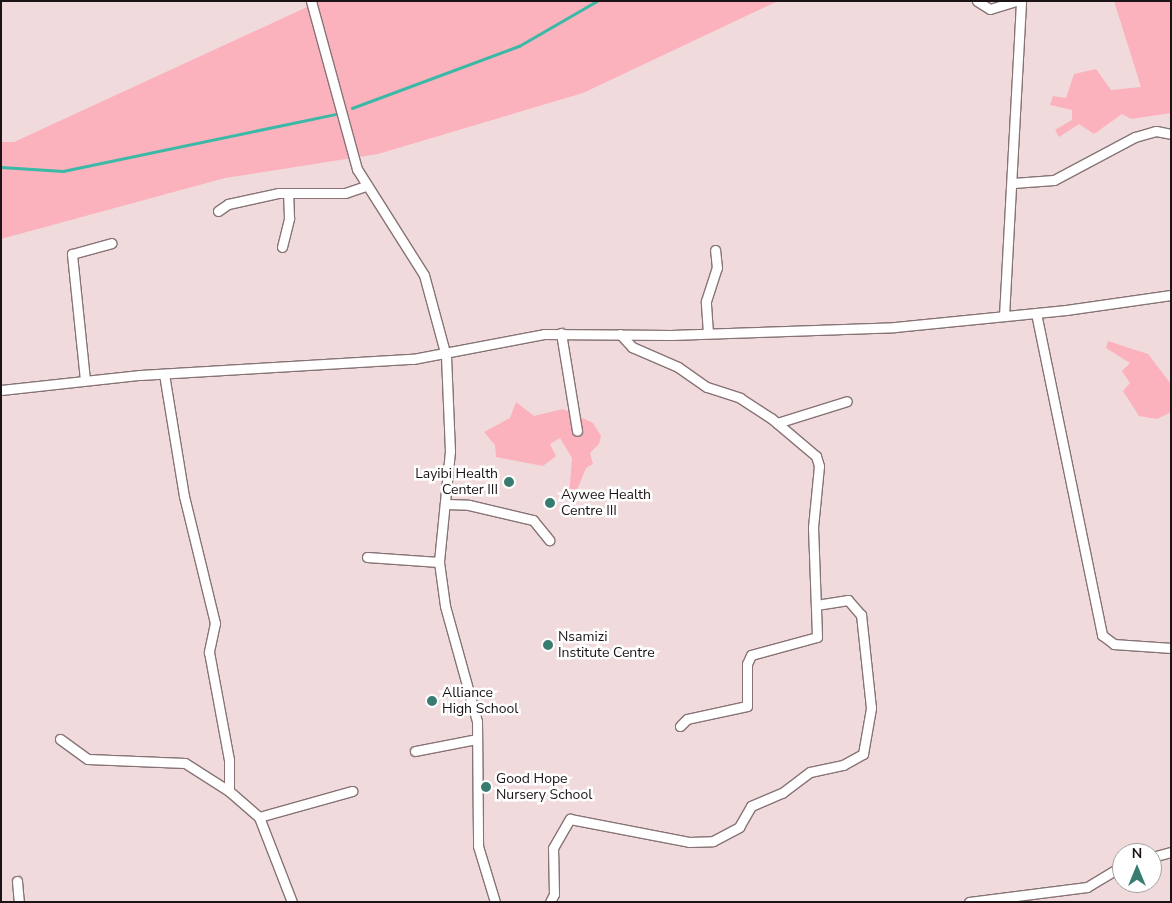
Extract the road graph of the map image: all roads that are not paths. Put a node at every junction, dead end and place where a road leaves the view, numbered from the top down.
1 (311, 1) edge
2 (977, 1) edge
3 (1019, 1) edge
4 (1171, 134) edge
5 (1013, 183) junction
6 (365, 186) junction
7 (288, 193) junction
8 (218, 211) dead end
9 (112, 243) dead end
10 (282, 247) dead end
11 (715, 250) dead end
12 (1171, 294) edge
13 (1036, 313) junction
14 (1004, 316) junction
15 (561, 333) junction
16 (708, 333) junction
17 (620, 334) junction
18 (446, 356) junction
19 (164, 374) junction
20 (84, 380) junction
21 (1, 390) edge
22 (847, 401) dead end
23 (777, 423) junction
24 (577, 431) dead end
25 (446, 504) junction
26 (549, 540) dead end
27 (368, 557) dead end
28 (439, 562) junction
29 (816, 605) junction
30 (1171, 648) edge
31 (680, 726) dead end
32 (60, 739) dead end
33 (478, 739) junction
34 (415, 751) dead end
35 (229, 791) junction
36 (352, 791) dead end
37 (260, 818) junction
38 (1112, 872) edge
39 (17, 881) dead end
40 (1014, 895) junction
41 (19, 902) edge
42 (292, 902) edge
43 (495, 902) edge
44 (550, 902) edge
45 (969, 902) edge
46 (1028, 902) edge

1 - 6 street
2 - 3 street
3 - 5 street
4 - 5 street
5 - 14 street
6 - 7 street
6 - 18 street
7 - 8 street
7 - 10 street
9 - 20 street
11 - 16 street
12 - 13 street
13 - 14 street
13 - 30 street
14 - 16 street
15 - 17 street
15 - 18 street
15 - 24 street
16 - 17 street
17 - 23 street
18 - 19 street
18 - 25 street
19 - 20 street
19 - 35 street
20 - 21 street
22 - 23 street
23 - 29 street
25 - 26 street
25 - 28 street
27 - 28 street
28 - 33 street
29 - 31 street
29 - 44 street
32 - 35 street
33 - 34 street
33 - 43 street
35 - 37 street
36 - 37 street
37 - 42 street
38 - 40 street
39 - 41 street
40 - 45 street
40 - 46 street

